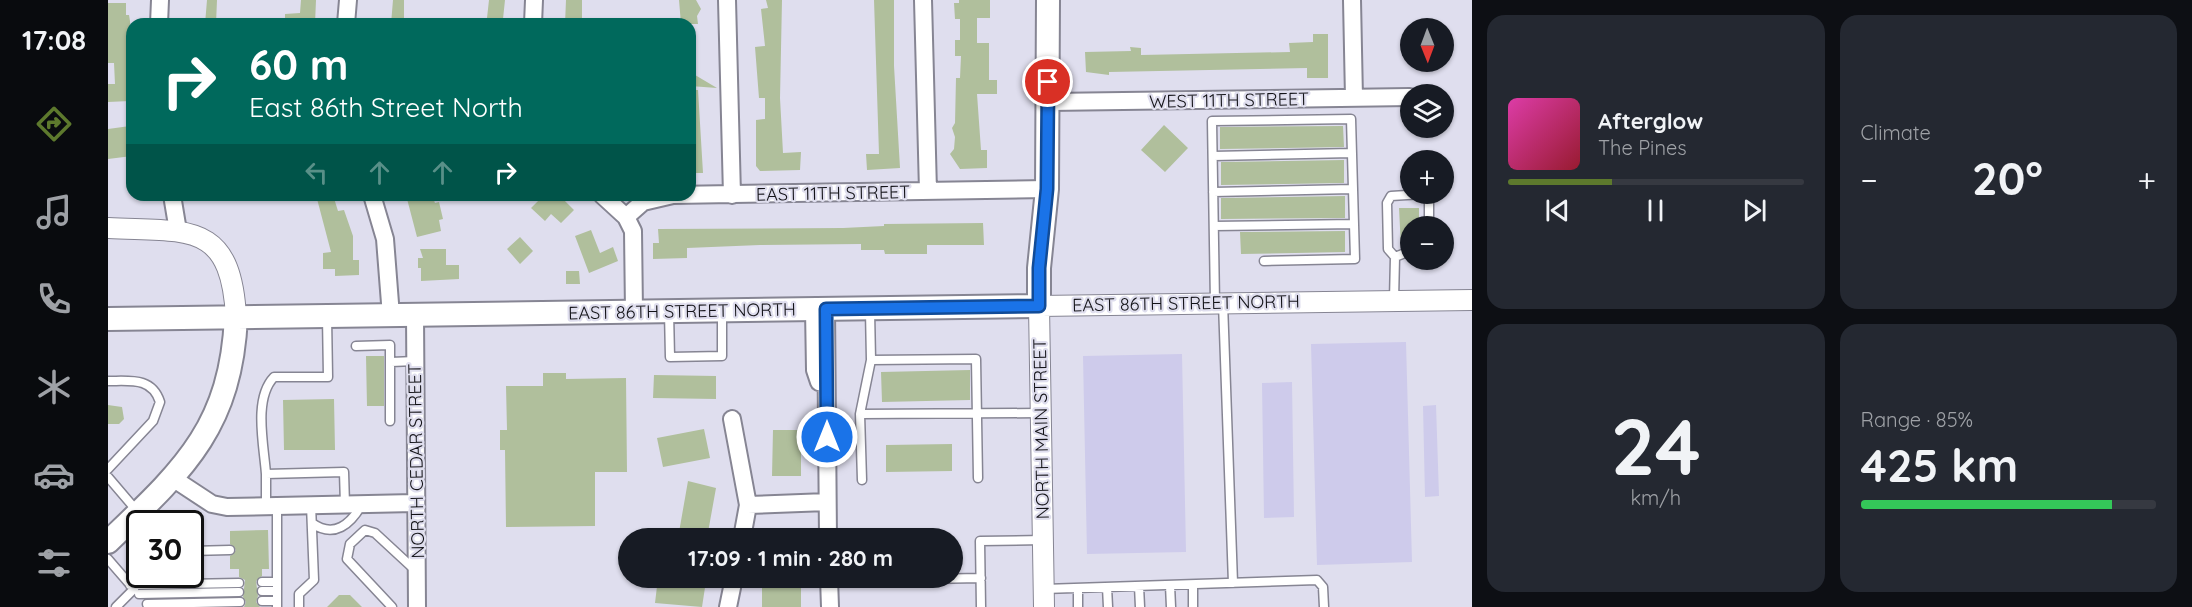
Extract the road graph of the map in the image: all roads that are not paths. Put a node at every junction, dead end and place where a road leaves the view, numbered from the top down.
1 (160, 0) edge
2 (348, 0) edge
3 (534, 0) edge
4 (727, 0) edge
5 (923, 0) edge
6 (1048, 0) edge
7 (1352, 0) edge
8 (159, 18) edge
9 (346, 18) edge
10 (533, 18) edge
11 (1400, 96) edge
12 (1354, 98) junction
13 (1049, 102) junction
14 (1352, 153) junction
15 (1213, 156) junction
16 (1047, 189) junction
17 (1353, 189) junction
18 (928, 191) junction
19 (1213, 192) junction
20 (732, 195) junction
21 (696, 196) edge
22 (173, 201) edge
23 (374, 201) edge
24 (609, 201) edge
25 (646, 201) edge
26 (1429, 216) edge
27 (626, 217) junction
28 (1354, 224) junction
29 (1214, 226) junction
30 (108, 228) edge
31 (178, 231) junction
32 (1400, 255) edge
33 (1395, 257) junction
34 (1264, 261) dead end
35 (1394, 300) junction
36 (1472, 300) edge
37 (1219, 303) junction
38 (1039, 306) junction
39 (870, 308) junction
40 (820, 309) junction
41 (669, 311) junction
42 (722, 311) junction
43 (634, 312) junction
44 (415, 315) junction
45 (392, 316) junction
46 (236, 317) junction
47 (327, 317) junction
48 (108, 320) edge
49 (356, 346) dead end
50 (871, 360) junction
51 (414, 361) junction
52 (391, 362) junction
53 (108, 381) edge
54 (977, 413) junction
55 (1040, 413) junction
56 (860, 414) junction
57 (732, 419) dead end
58 (390, 421) dead end
59 (108, 469) edge
60 (266, 474) junction
61 (108, 477) edge
62 (978, 478) dead end
63 (174, 479) junction
64 (862, 480) dead end
65 (827, 502) junction
66 (414, 503) junction
67 (311, 505) junction
68 (354, 505) junction
69 (748, 505) junction
70 (271, 506) junction
71 (136, 510) edge
72 (140, 510) edge
73 (312, 523) junction
74 (126, 524) edge
75 (744, 528) edge
76 (828, 528) edge
77 (1043, 540) junction
78 (108, 542) edge
79 (230, 550) dead end
80 (204, 551) edge
81 (108, 559) edge
82 (417, 572) junction
83 (963, 578) edge
84 (981, 578) junction
85 (1233, 583) junction
86 (1170, 585) junction
87 (1192, 585) junction
88 (277, 586) junction
89 (1139, 586) junction
90 (262, 587) dead end
91 (1107, 587) junction
92 (732, 588) edge
93 (829, 588) edge
94 (1078, 588) junction
95 (134, 590) junction
96 (1044, 598) edge
97 (262, 601) dead end
98 (240, 602) dead end
99 (277, 604) edge
100 (148, 605) edge
101 (117, 607) edge
102 (299, 607) edge
103 (392, 607) edge
104 (417, 607) edge
105 (728, 607) edge
106 (830, 607) edge
107 (981, 607) edge
108 (1078, 607) edge
109 (1108, 607) edge
110 (1140, 607) edge
111 (1171, 607) edge
112 (1193, 607) edge
113 (1324, 607) edge

1 - 8 street
2 - 9 street
3 - 10 street
4 - 20 street
5 - 18 street
6 - 13 main road, NORTH MAIN STREET
7 - 12 street
11 - 12 street, WEST 11TH STREET
12 - 13 street, WEST 11TH STREET
13 - 16 main road, NORTH MAIN STREET
14 - 15 lane
14 - 15 lane
14 - 17 lane
15 - 19 lane
16 - 18 street, EAST 11TH STREET
16 - 38 main road, NORTH MAIN STREET
17 - 19 lane
17 - 28 lane
18 - 20 street, EAST 11TH STREET
19 - 29 lane
20 - 21 street, EAST 11TH STREET
22 - 31 street
23 - 45 street
24 - 27 street
25 - 27 street, EAST 11TH STREET
26 - 33 lane
27 - 43 street
28 - 29 lane
28 - 34 lane
29 - 37 lane
30 - 31 street
31 - 46 street
32 - 33 lane
33 - 35 lane
35 - 36 street, EAST 86TH STREET NORTH
35 - 37 street, EAST 86TH STREET NORTH
37 - 38 street, EAST 86TH STREET NORTH
37 - 85 lane
38 - 39 main road, EAST 86TH STREET NORTH
38 - 55 street, NORTH MAIN STREET
39 - 40 main road, EAST 86TH STREET NORTH
39 - 50 lane
40 - 42 main road, EAST 86TH STREET NORTH
40 - 65 street
41 - 42 main road, EAST 86TH STREET NORTH
41 - 42 lane
41 - 43 main road, EAST 86TH STREET NORTH
43 - 44 main road, EAST 86TH STREET NORTH
44 - 45 main road, EAST 86TH STREET NORTH
44 - 51 street, NORTH CEDAR STREET
45 - 47 main road, EAST 86TH STREET NORTH
46 - 47 main road, EAST 86TH STREET NORTH
46 - 48 main road, EAST 86TH STREET NORTH
46 - 63 main road
47 - 60 lane
49 - 52 lane
50 - 54 lane
50 - 56 lane
51 - 52 lane
51 - 66 street, NORTH CEDAR STREET
52 - 58 lane
53 - 59 lane
54 - 55 lane
54 - 56 lane
54 - 62 lane
55 - 77 street, NORTH MAIN STREET
56 - 64 lane
57 - 69 street
60 - 68 lane
60 - 70 lane
61 - 71 lane
63 - 70 street
63 - 72 main road
65 - 69 street
65 - 76 street
66 - 68 street
66 - 82 street, NORTH CEDAR STREET
67 - 68 street
67 - 70 street
67 - 73 lane
68 - 73 lane
69 - 75 street
70 - 88 lane
73 - 102 lane
74 - 78 main road
77 - 84 lane
77 - 96 street, NORTH MAIN STREET
79 - 80 lane
81 - 95 lane
82 - 103 lane
82 - 104 street, NORTH CEDAR STREET
83 - 84 lane
84 - 107 lane
85 - 87 lane
85 - 113 lane
86 - 87 lane
86 - 89 lane
86 - 111 lane
87 - 112 lane
88 - 90 lane
88 - 99 lane
89 - 91 lane
89 - 110 lane
91 - 94 lane
91 - 109 lane
92 - 105 street
93 - 106 street
94 - 96 lane
94 - 108 lane
95 - 95 lane
95 - 100 lane
95 - 101 lane
97 - 99 lane
98 - 100 lane

